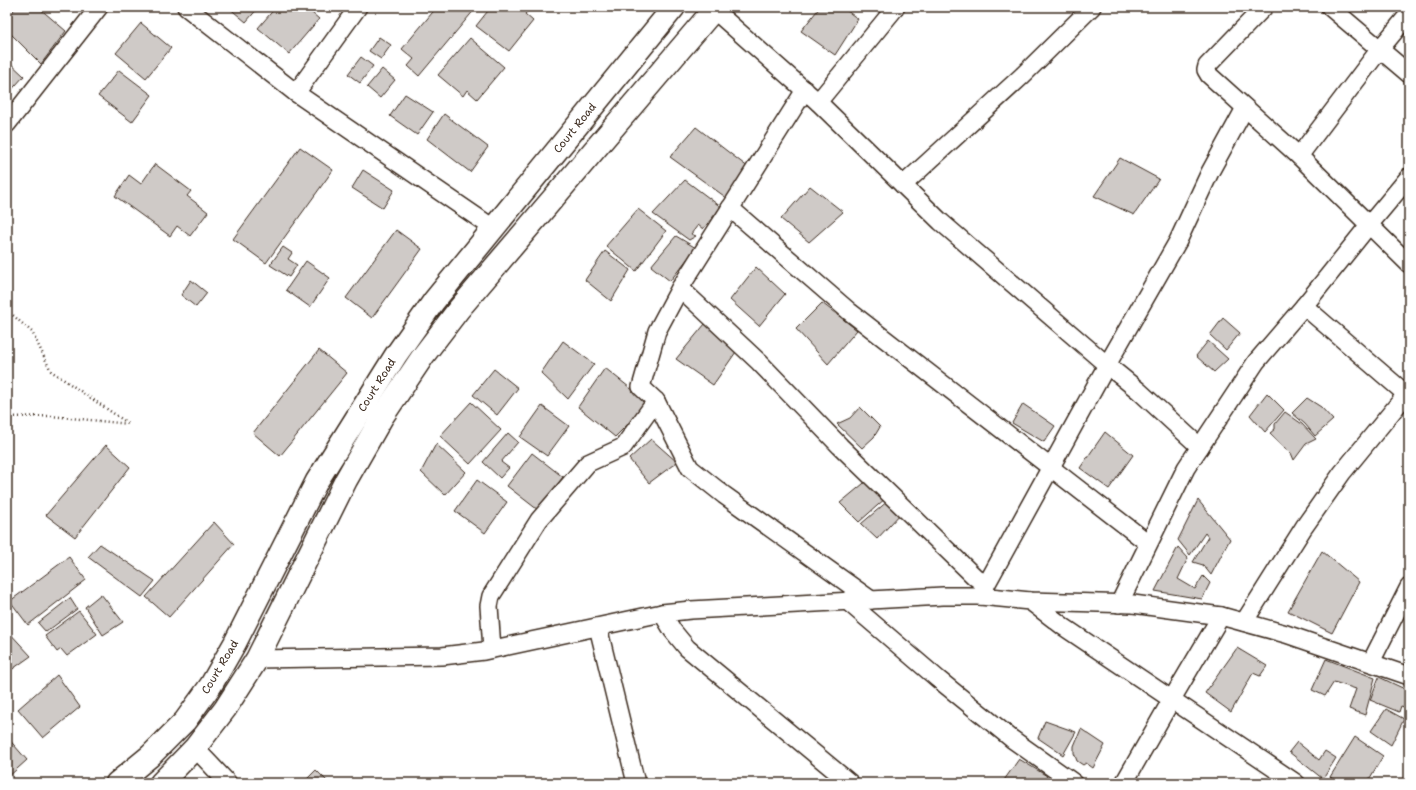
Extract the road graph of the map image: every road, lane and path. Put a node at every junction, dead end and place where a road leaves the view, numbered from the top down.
1 (99, 7) edge
2 (186, 7) edge
3 (358, 7) edge
4 (674, 7) edge
5 (896, 7) edge
6 (1092, 7) edge
7 (1264, 7) edge
8 (1330, 7) edge
9 (715, 8) edge
10 (1409, 14) edge
11 (1380, 49) junction
12 (1409, 74) edge
13 (804, 90) junction
14 (296, 93) junction
15 (818, 102) junction
16 (1245, 108) junction
17 (7, 124) edge
18 (1298, 156) junction
19 (1409, 177) edge
20 (903, 185) junction
21 (730, 208) junction
22 (1369, 225) junction
23 (493, 228) junction
24 (1409, 264) edge
25 (680, 288) junction
26 (1304, 306) junction
27 (7, 310) edge
28 (1107, 365) junction
29 (1408, 392) edge
30 (656, 401) junction
31 (7, 417) edge
32 (1200, 447) junction
33 (1050, 467) junction
34 (1148, 543) junction
35 (1409, 587) edge
36 (983, 591) junction
37 (871, 600) junction
38 (847, 601) junction
39 (1030, 601) junction
40 (1119, 604) junction
41 (662, 613) junction
42 (1221, 616) junction
43 (1244, 622) junction
44 (598, 627) junction
45 (492, 649) junction
46 (257, 659) junction
47 (1371, 662) junction
48 (1409, 676) edge
49 (1172, 699) junction
50 (195, 748) junction
51 (117, 783) edge
52 (162, 783) edge
53 (228, 783) edge
54 (636, 783) edge
55 (850, 783) edge
56 (1074, 783) edge
57 (1124, 783) edge
58 (1296, 783) edge

1 - 17 street
2 - 14 street
3 - 14 street
4 - 23 main road, Court Road
5 - 15 street
6 - 20 street
7 - 16 street
8 - 11 street
9 - 13 street
9 - 46 main road, Court Road
10 - 11 street
11 - 12 street
11 - 18 street
13 - 15 street
13 - 21 street
14 - 23 street
15 - 20 street
16 - 18 street
16 - 28 street
18 - 22 street
19 - 22 street
20 - 28 street
21 - 25 street
21 - 33 street
22 - 24 street
22 - 26 street
23 - 51 main road, Court Road
25 - 30 street
25 - 36 street
26 - 29 street
26 - 32 street
27 - 31 path
28 - 32 street
28 - 33 street
29 - 43 street
30 - 37 street
30 - 45 street
32 - 34 street
33 - 34 street
33 - 36 street
34 - 40 street
35 - 47 street
36 - 37 street
36 - 39 street
37 - 38 street
38 - 41 street
38 - 56 street
39 - 40 street
39 - 49 street
40 - 42 street
41 - 44 street
41 - 55 street
42 - 43 street
42 - 49 street
43 - 47 street
44 - 45 street
44 - 54 street
45 - 46 street
46 - 50 main road, Court Road
47 - 48 street
49 - 57 street
49 - 58 street
50 - 52 main road, Court Road
50 - 53 street

